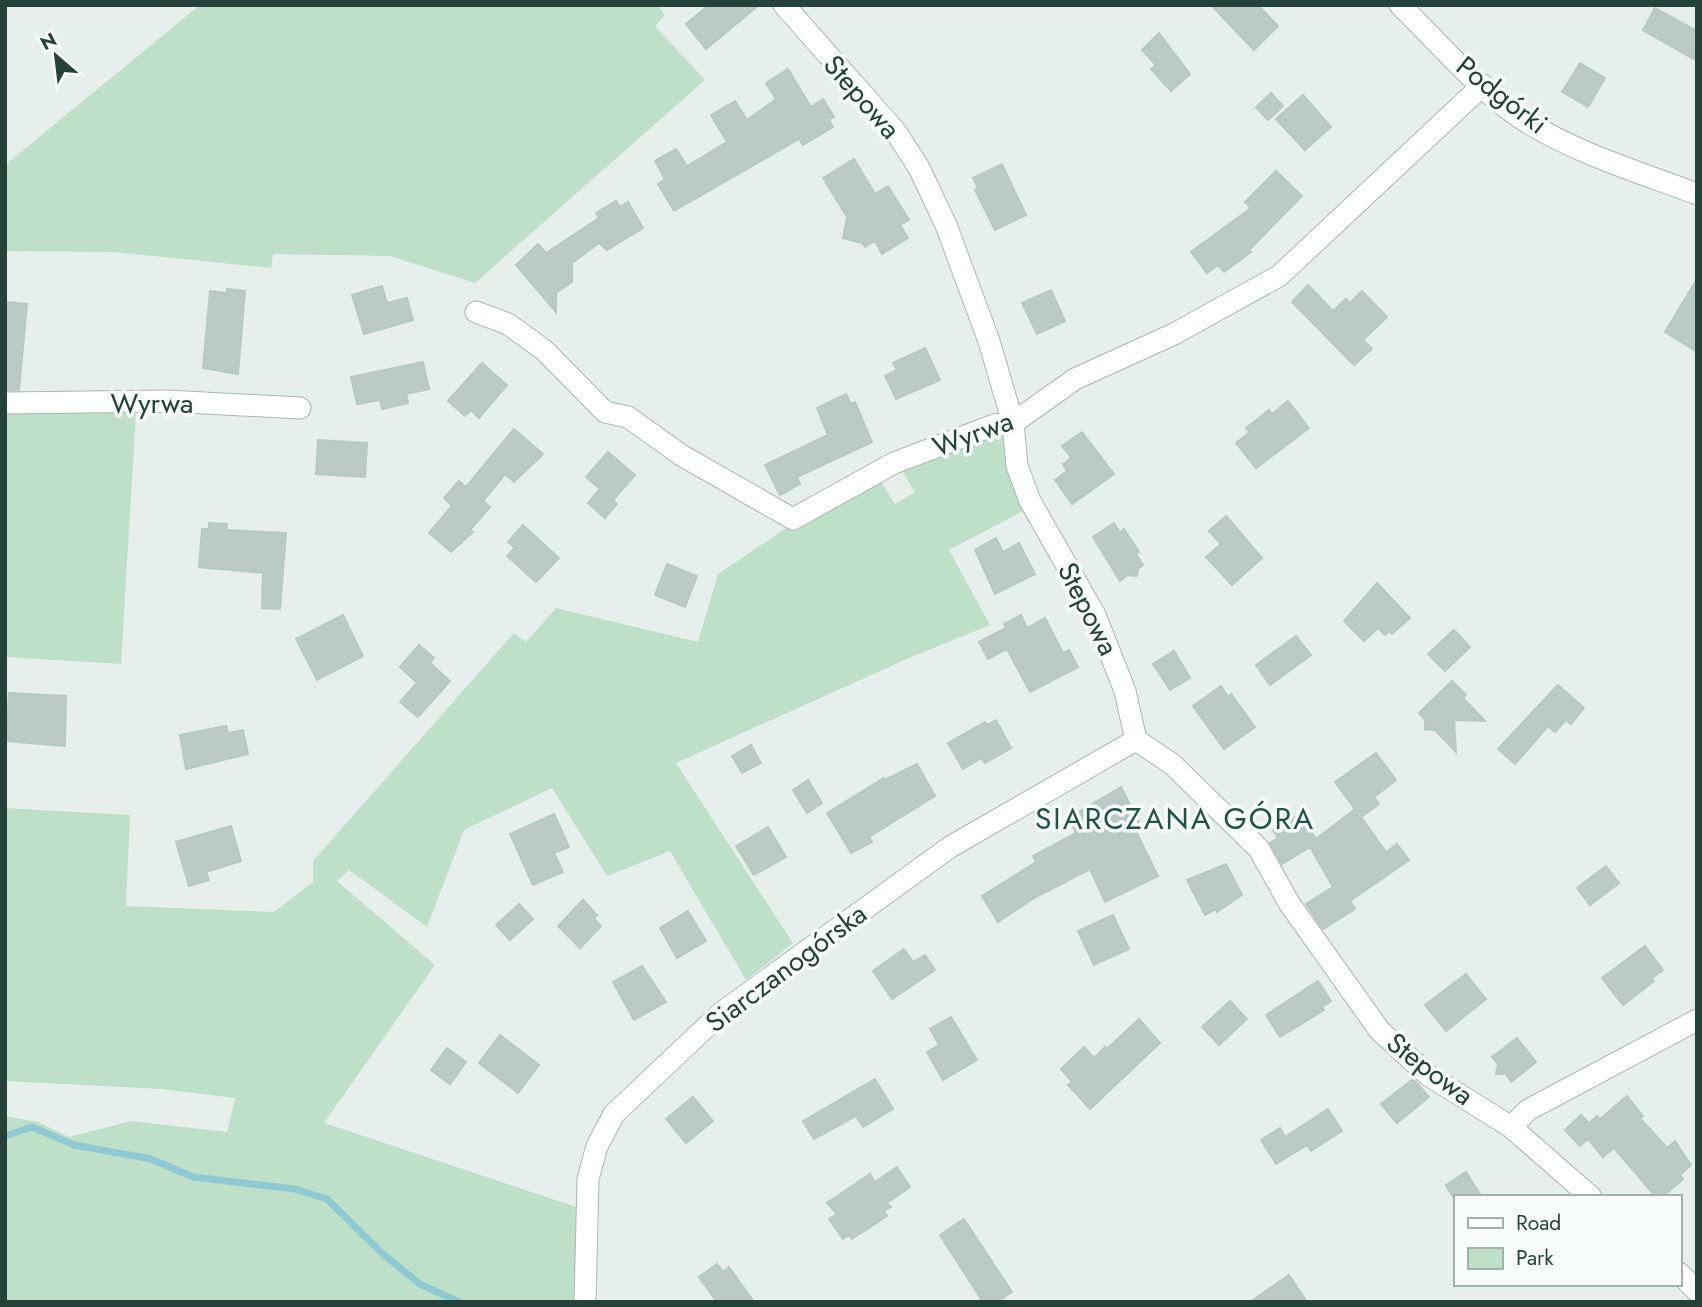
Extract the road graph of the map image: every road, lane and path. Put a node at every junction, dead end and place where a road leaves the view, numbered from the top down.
1 (784, 5) edge
2 (1400, 5) edge
3 (1483, 85) junction
4 (1697, 194) edge
5 (476, 312) dead end
6 (5, 403) edge
7 (300, 408) dead end
8 (1013, 423) junction
9 (1136, 740) junction
10 (1697, 1020) edge
11 (1511, 1127) junction
12 (1589, 1195) edge
13 (1681, 1275) edge
14 (1697, 1291) edge
15 (585, 1302) edge

1 - 8 street, Stepowa
2 - 3 street, Podgórki
3 - 4 street, Podgórki
3 - 8 street, Wyrwa
5 - 8 street, Wyrwa
6 - 7 street, Wyrwa
8 - 9 street, Stepowa
9 - 11 street, Stepowa
9 - 15 street, Siarczanogórska
10 - 11 street
11 - 12 street, Stepowa
13 - 14 street

